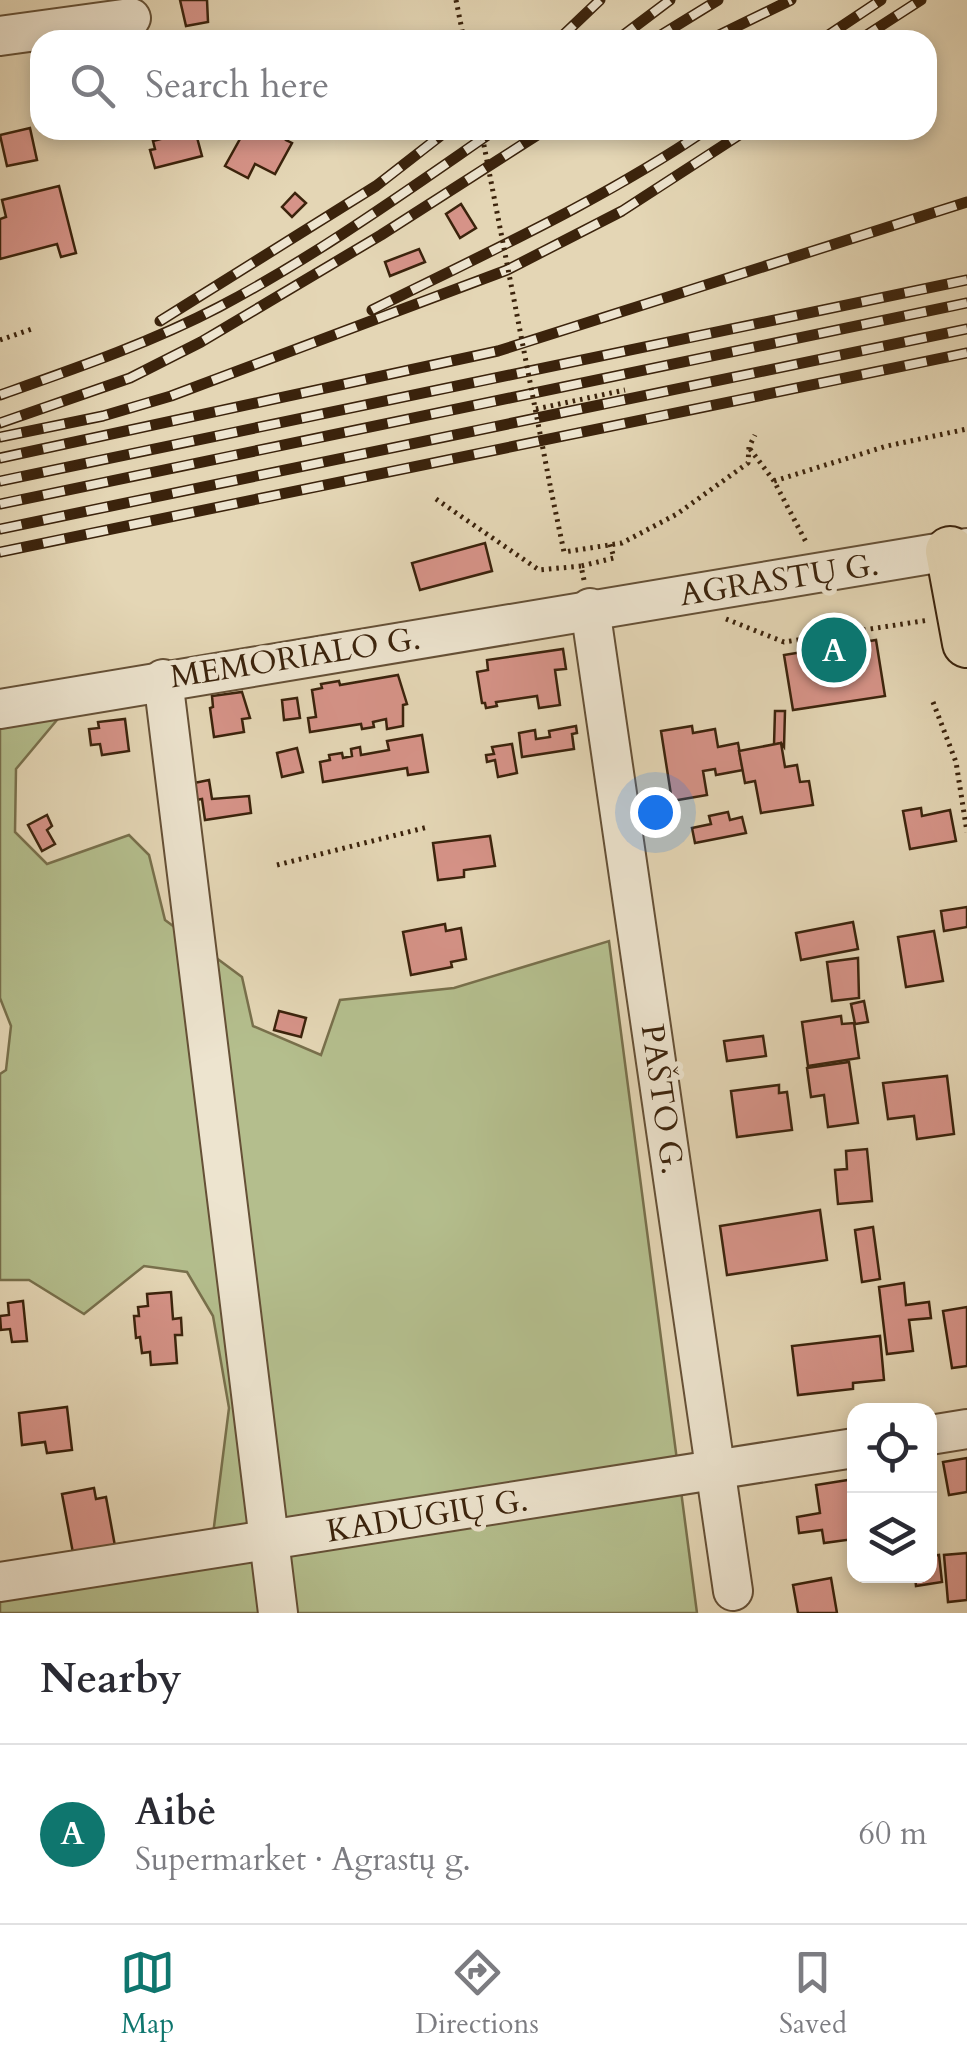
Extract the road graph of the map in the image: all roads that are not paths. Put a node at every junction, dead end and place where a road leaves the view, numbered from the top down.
1 (136, 19) edge
2 (48, 30) edge
3 (30, 32) edge
4 (0, 36) edge
5 (958, 550) edge
6 (590, 608) junction
7 (964, 629) edge
8 (162, 679) junction
9 (0, 709) edge
10 (967, 1429) edge
11 (937, 1434) edge
12 (847, 1449) edge
13 (716, 1470) junction
14 (268, 1540) junction
15 (0, 1582) edge
16 (733, 1591) dead end
17 (278, 1613) edge

1 - 2 street
3 - 4 street
5 - 6 street, AGRASTŲ G.
5 - 7 main road
6 - 8 street, MEMORIALO G.
6 - 13 street, PAŠTO G.
8 - 9 street, MEMORIALO G.
8 - 14 street
10 - 11 street
12 - 13 street, KADUGIŲ G.
13 - 14 street, KADUGIŲ G.
13 - 16 street, PAŠTO G.
14 - 15 street, KADUGIŲ G.
14 - 17 street

